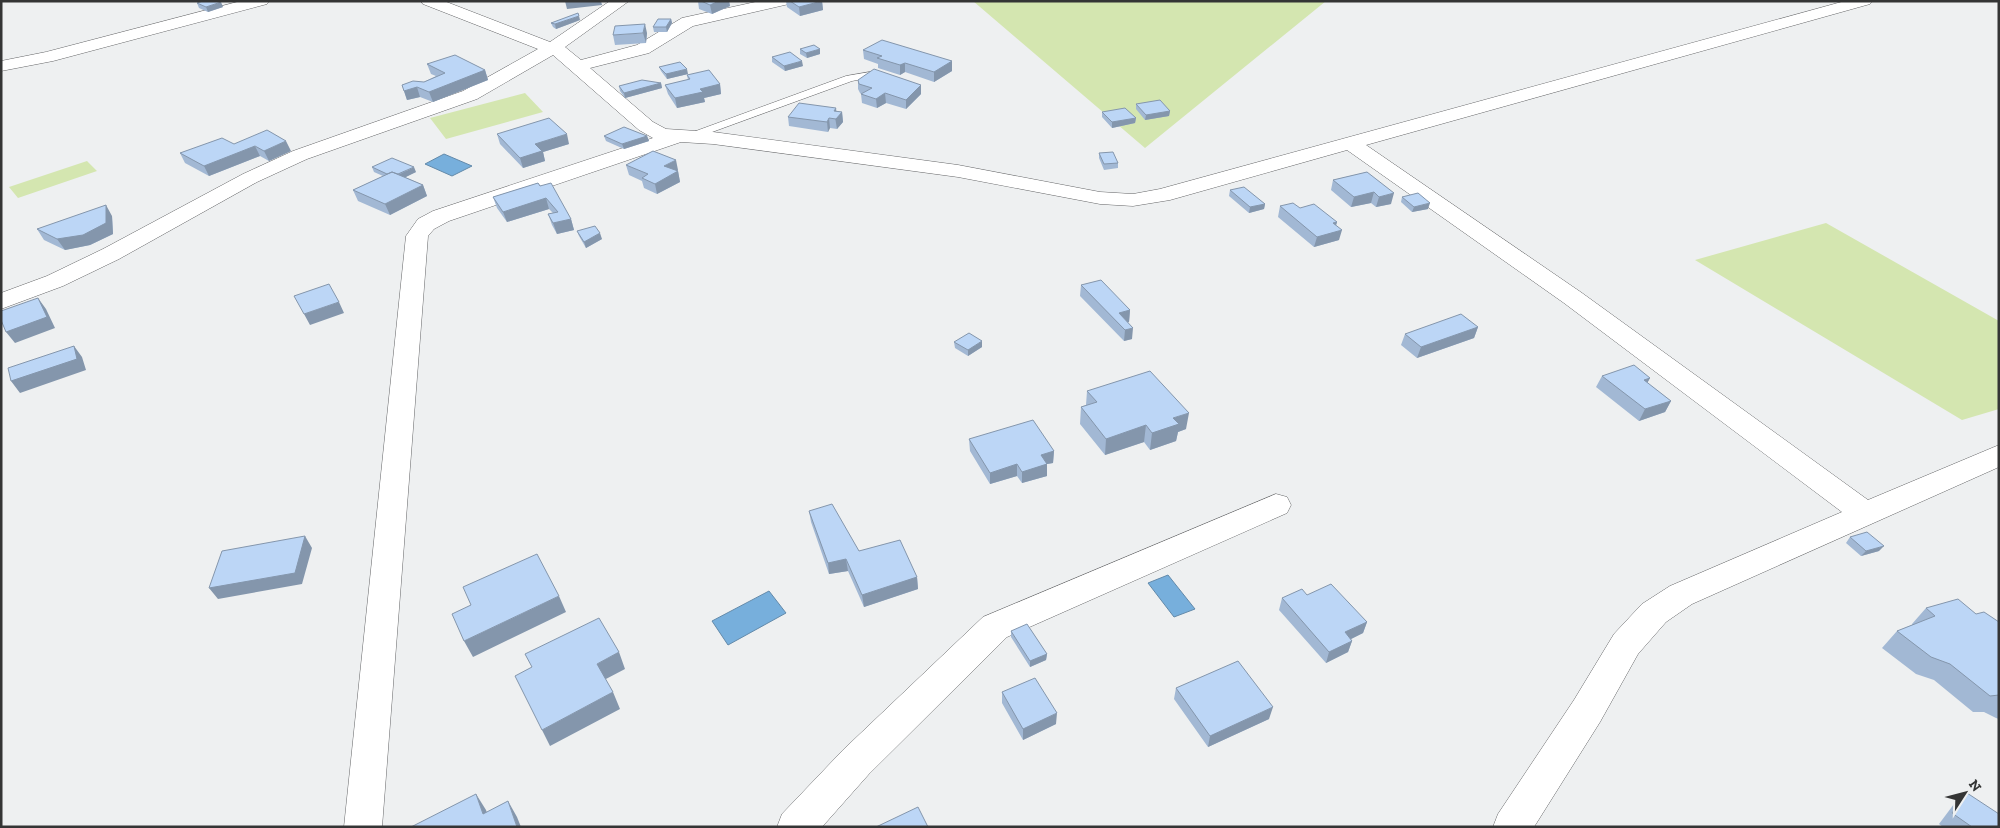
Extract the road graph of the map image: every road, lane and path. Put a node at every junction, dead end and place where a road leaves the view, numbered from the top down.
1 (261, 1) edge
2 (429, 1) edge
3 (622, 1) edge
4 (784, 1) edge
5 (1864, 1) edge
6 (552, 48) junction
7 (1, 66) edge
8 (578, 66) junction
9 (870, 75) edge
10 (683, 137) junction
11 (1349, 142) junction
12 (1, 302) edge
13 (1999, 455) edge
14 (1276, 505) dead end
15 (1866, 514) junction
16 (363, 827) edge
17 (796, 827) edge
18 (1512, 827) edge

1 - 7 street
2 - 6 street
3 - 6 street
4 - 8 street
5 - 11 street
6 - 8 street
6 - 12 street
8 - 10 street
9 - 10 lane
10 - 11 street
10 - 16 street
11 - 15 street
13 - 15 street
14 - 17 street
15 - 18 street

